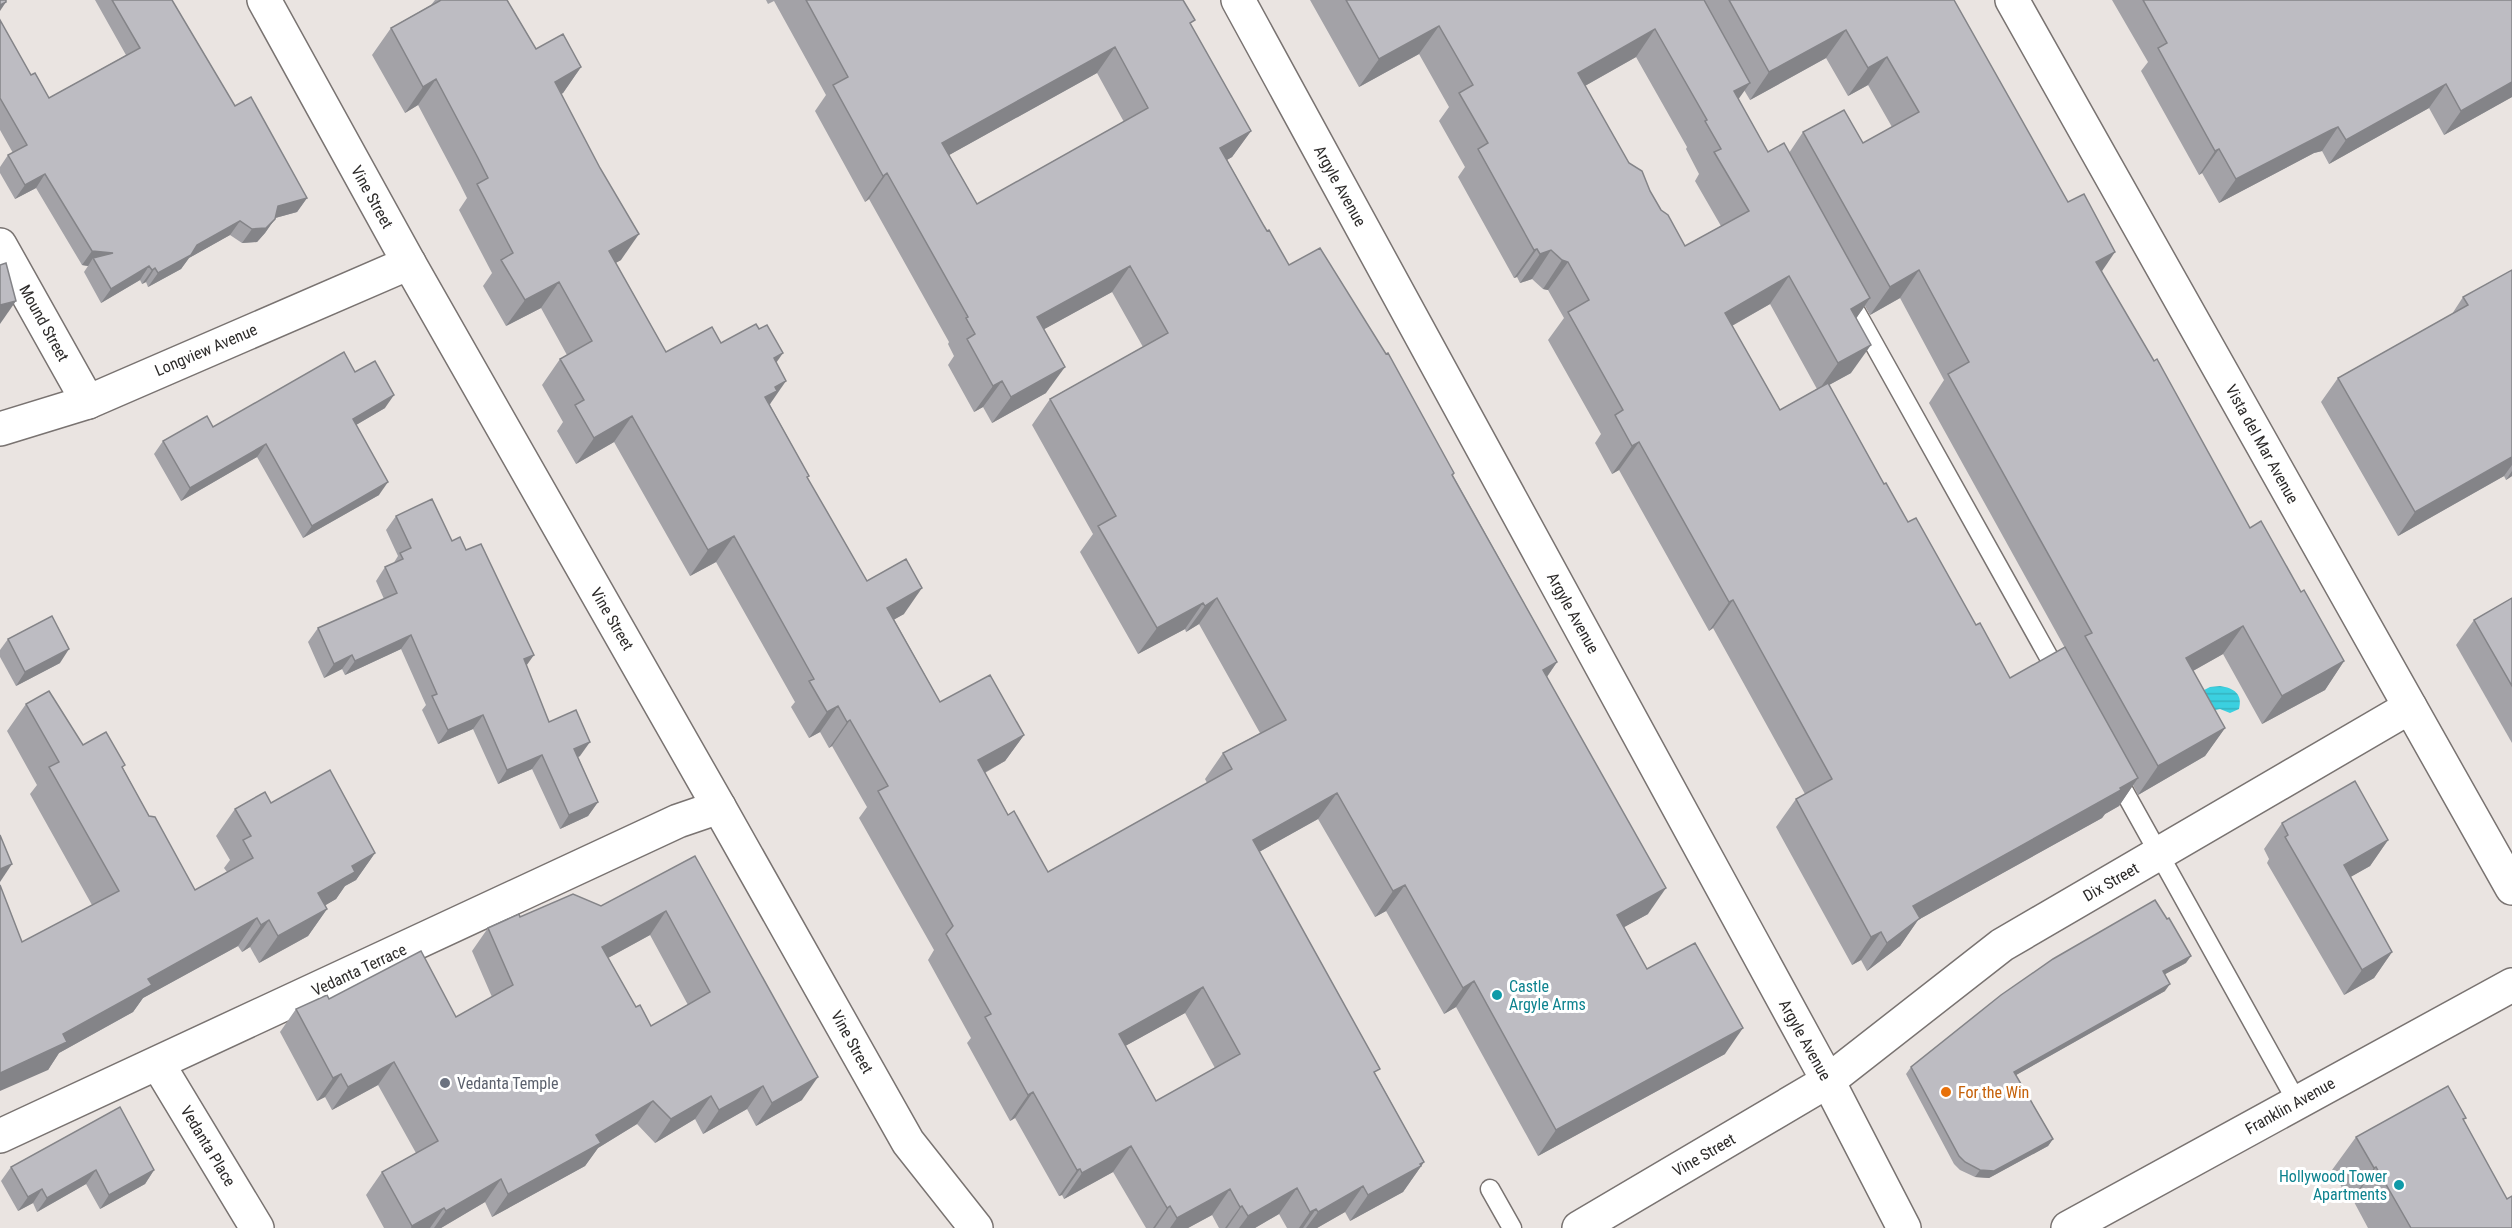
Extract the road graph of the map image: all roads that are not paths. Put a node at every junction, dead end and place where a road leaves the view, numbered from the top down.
1 (264, 0) edge
2 (1239, 0) edge
3 (2012, 0) edge
4 (0, 244) edge
5 (408, 263) junction
6 (1839, 282) edge
7 (88, 402) junction
8 (0, 429) edge
9 (2067, 690) edge
10 (2410, 707) junction
11 (2102, 753) edge
12 (719, 807) junction
13 (2160, 854) junction
14 (2512, 888) edge
15 (2512, 985) edge
16 (158, 1064) junction
17 (1828, 1081) junction
18 (2296, 1102) junction
19 (0, 1136) edge
20 (1490, 1189) dead end
21 (257, 1228) edge
22 (976, 1228) edge
23 (1512, 1228) edge
24 (1579, 1228) edge
25 (1904, 1228) edge
26 (2068, 1228) edge

1 - 5 street, Vine Street
2 - 17 street, Argyle Avenue
3 - 10 street, Vista del Mar Avenue
4 - 7 street, Mound Street
5 - 7 street, Longview Avenue
5 - 12 street, Vine Street
6 - 9 lane
7 - 8 street, Longview Avenue
10 - 13 street, Dix Street
10 - 14 street, Vista del Mar Avenue
11 - 13 lane
12 - 16 street, Vedanta Terrace
12 - 22 street, Vine Street
13 - 17 street, Dix Street
13 - 18 lane
15 - 18 street, Franklin Avenue
16 - 19 street, Vedanta Terrace
16 - 21 street, Vedanta Place
17 - 24 street, Vine Street
17 - 25 street, Argyle Avenue
18 - 26 street, Franklin Avenue
20 - 23 lane

